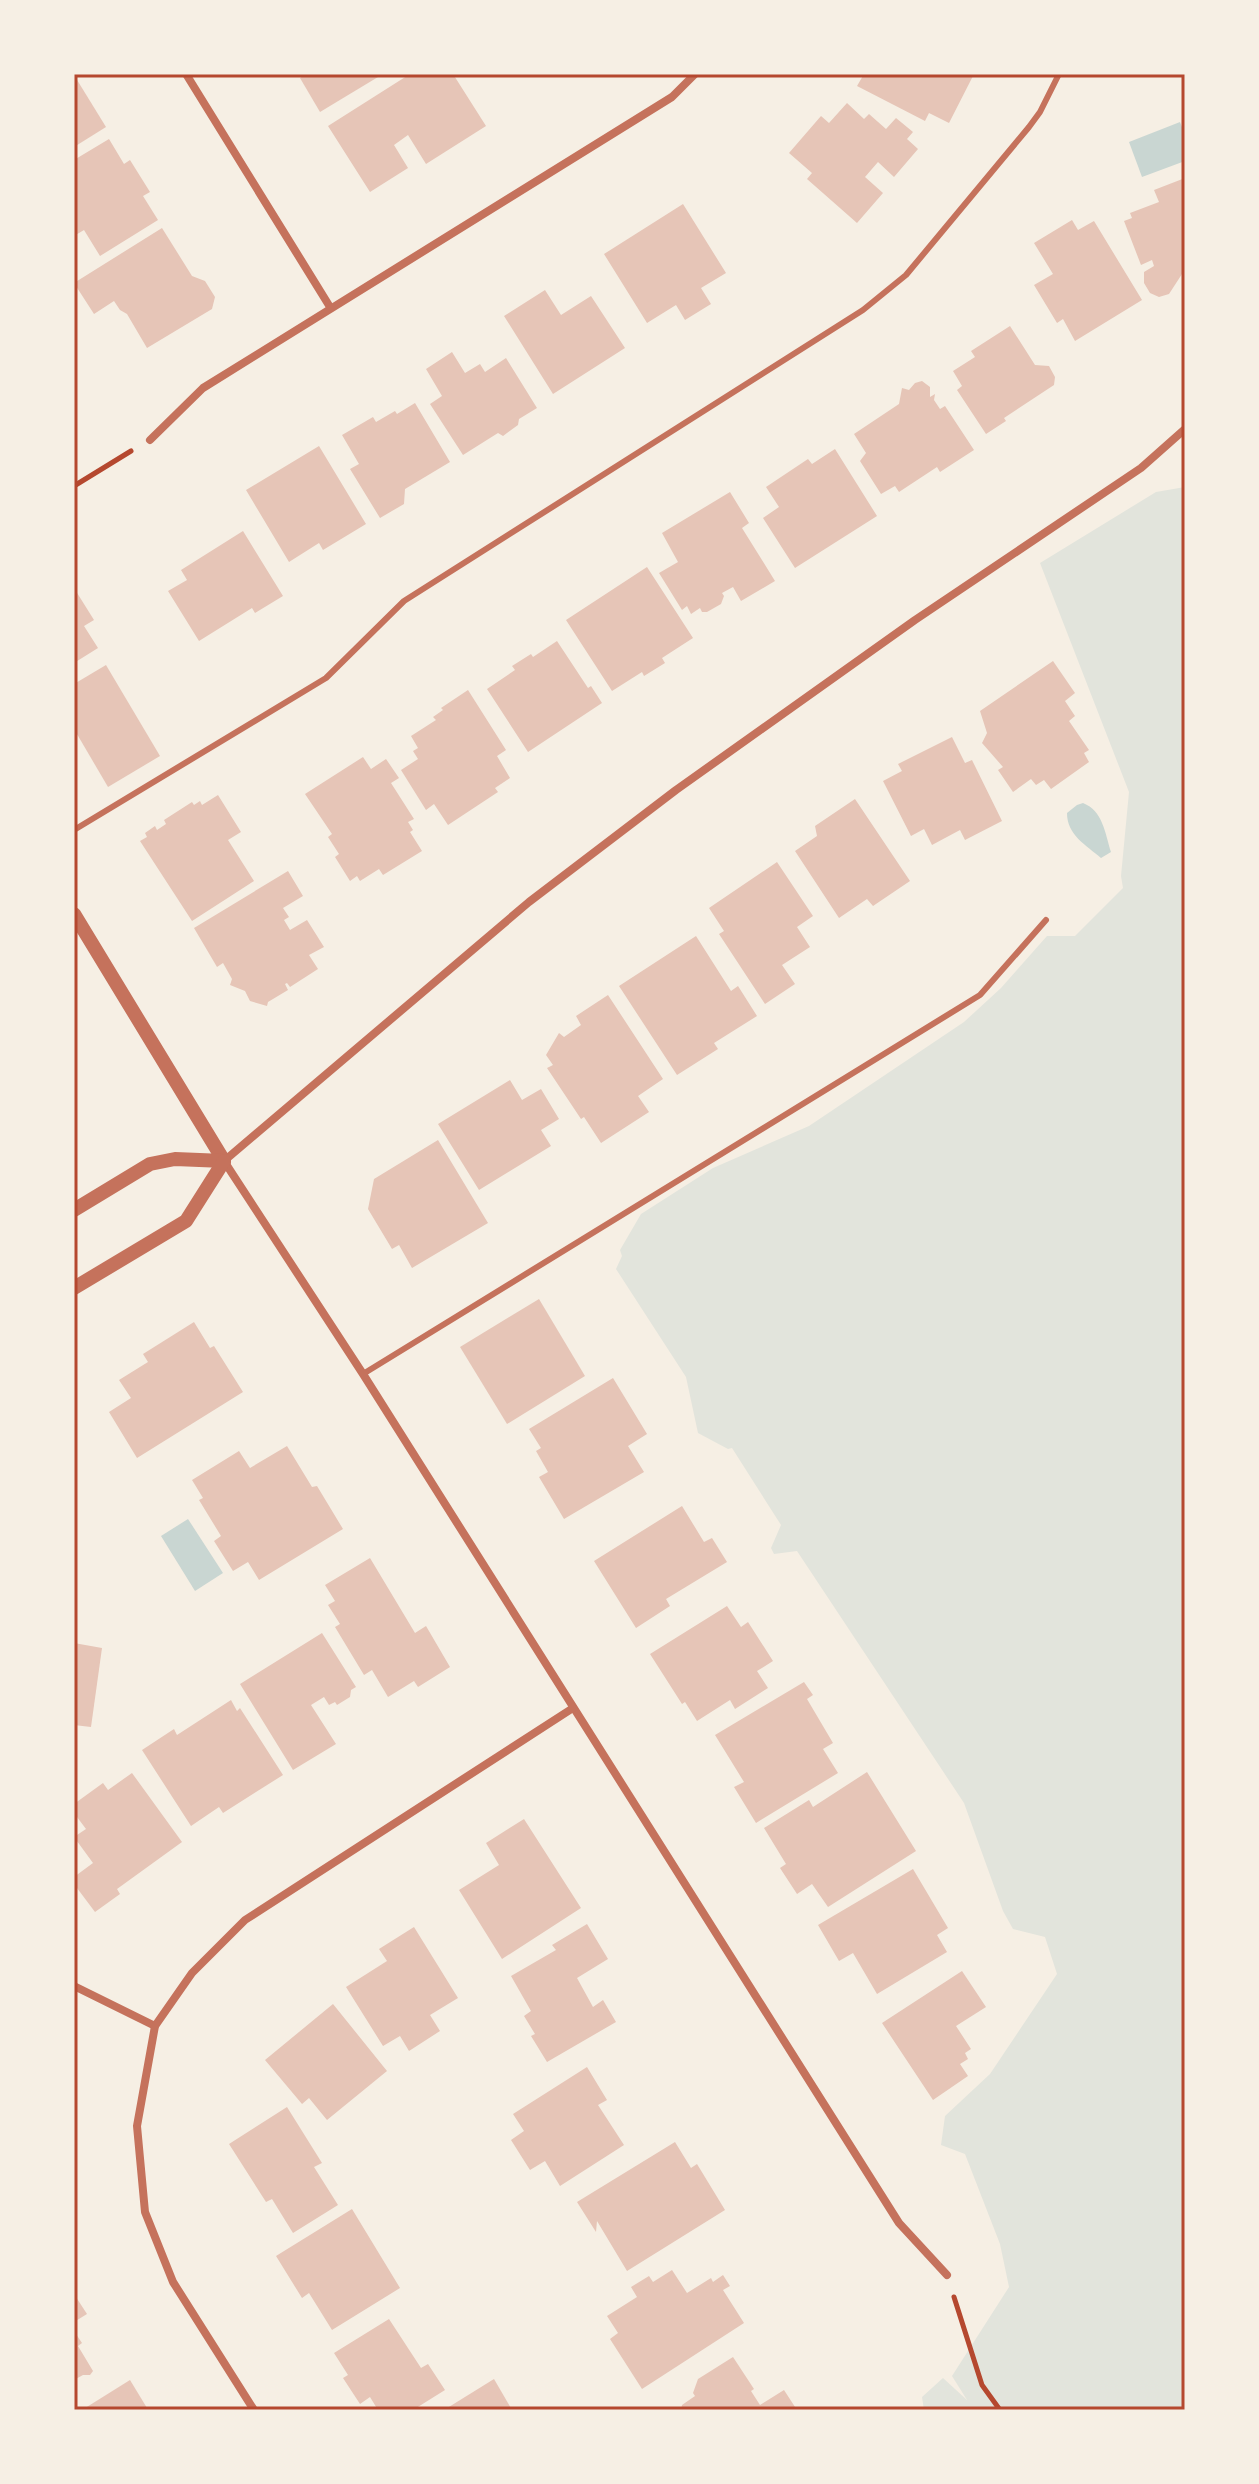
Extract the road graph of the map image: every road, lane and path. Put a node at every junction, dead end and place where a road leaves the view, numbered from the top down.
1 (186, 74) edge
2 (695, 74) edge
3 (1059, 74) edge
4 (330, 307) junction
5 (1185, 429) edge
6 (150, 440) joint
7 (74, 486) edge
8 (74, 830) edge
9 (74, 914) edge
10 (1046, 920) dead end
11 (224, 1161) junction
12 (74, 1210) edge
13 (74, 1288) edge
14 (363, 1374) junction
15 (573, 1708) junction
16 (74, 1986) edge
17 (155, 2026) junction
18 (947, 2275) joint
19 (254, 2410) edge
20 (1000, 2410) edge

1 - 4 street
2 - 4 street
3 - 8 lane
4 - 6 street
5 - 11 street
6 - 7 path
9 - 11 street
10 - 14 lane
11 - 12 street
11 - 13 street
11 - 14 street
14 - 15 street
15 - 17 street
15 - 18 street
16 - 17 street
17 - 19 street
18 - 20 path

